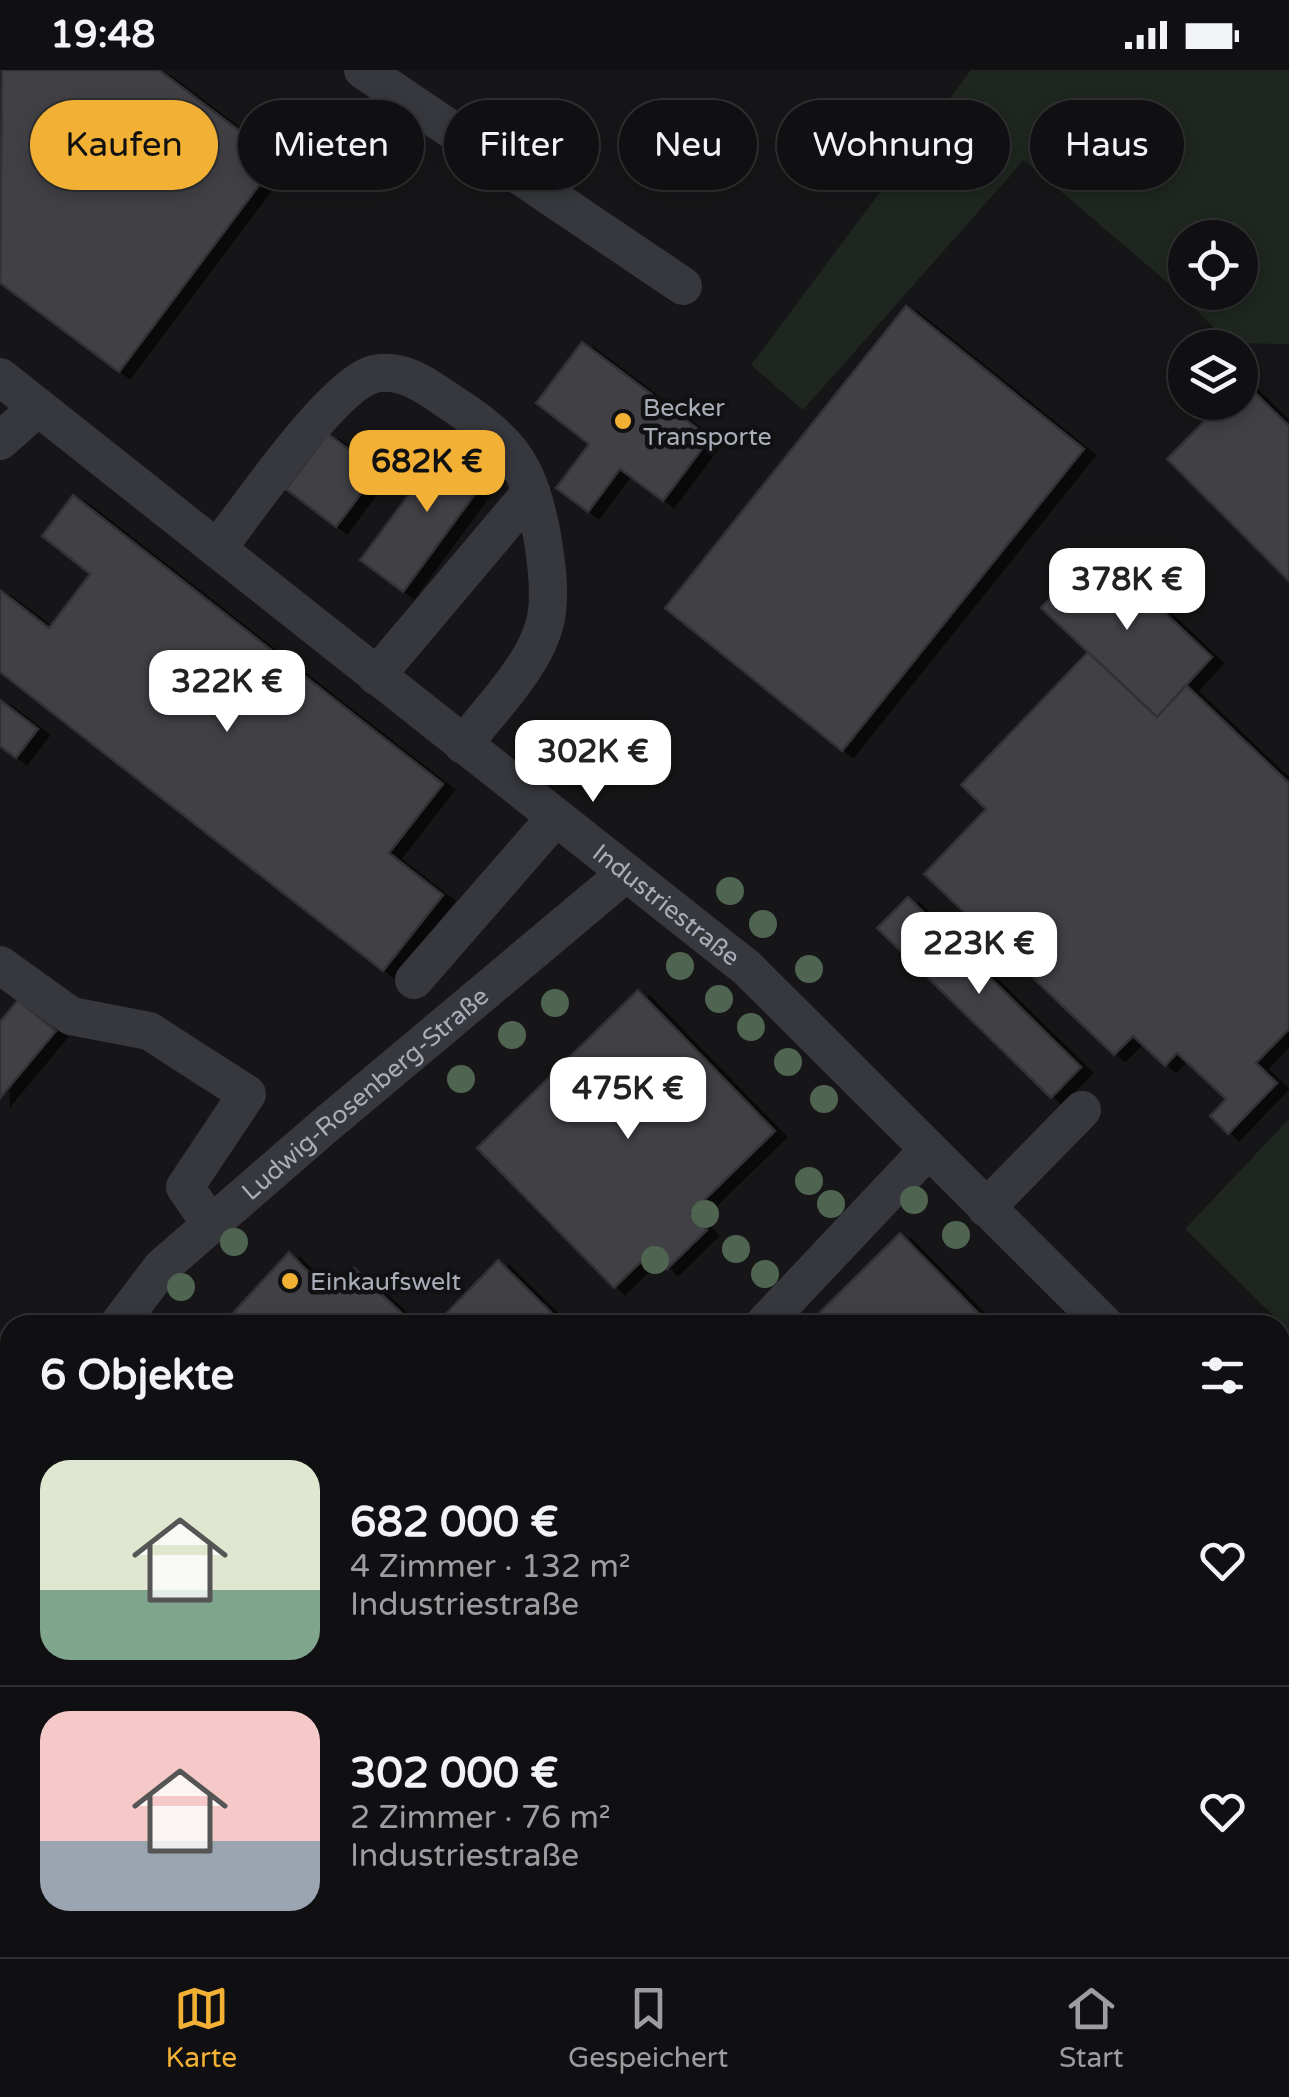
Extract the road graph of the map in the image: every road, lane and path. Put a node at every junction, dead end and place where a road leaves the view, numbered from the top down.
1 (363, 70) edge
2 (683, 286) dead end
3 (0, 377) edge
4 (38, 407) junction
5 (0, 441) edge
6 (532, 492) junction
7 (217, 549) junction
8 (376, 676) junction
9 (463, 745) junction
10 (554, 818) junction
11 (625, 874) junction
12 (0, 965) edge
13 (414, 980) dead end
14 (1082, 1110) dead end
15 (928, 1151) junction
16 (986, 1208) junction
17 (211, 1225) junction
18 (126, 1315) edge
19 (772, 1315) edge
20 (1095, 1315) edge

1 - 2 street
3 - 4 street, Industriestraße
4 - 5 street
4 - 7 street, Industriestraße
6 - 7 street
6 - 8 street
6 - 9 street
7 - 8 street, Industriestraße
8 - 9 street, Industriestraße
9 - 10 street, Industriestraße
10 - 11 street, Industriestraße
10 - 13 street
11 - 15 street, Industriestraße
11 - 17 street, Ludwig-Rosenberg-Straße
12 - 17 street
14 - 16 street
15 - 16 street, Industriestraße
15 - 19 street
16 - 20 street, Industriestraße
17 - 18 street, Ludwig-Rosenberg-Straße

